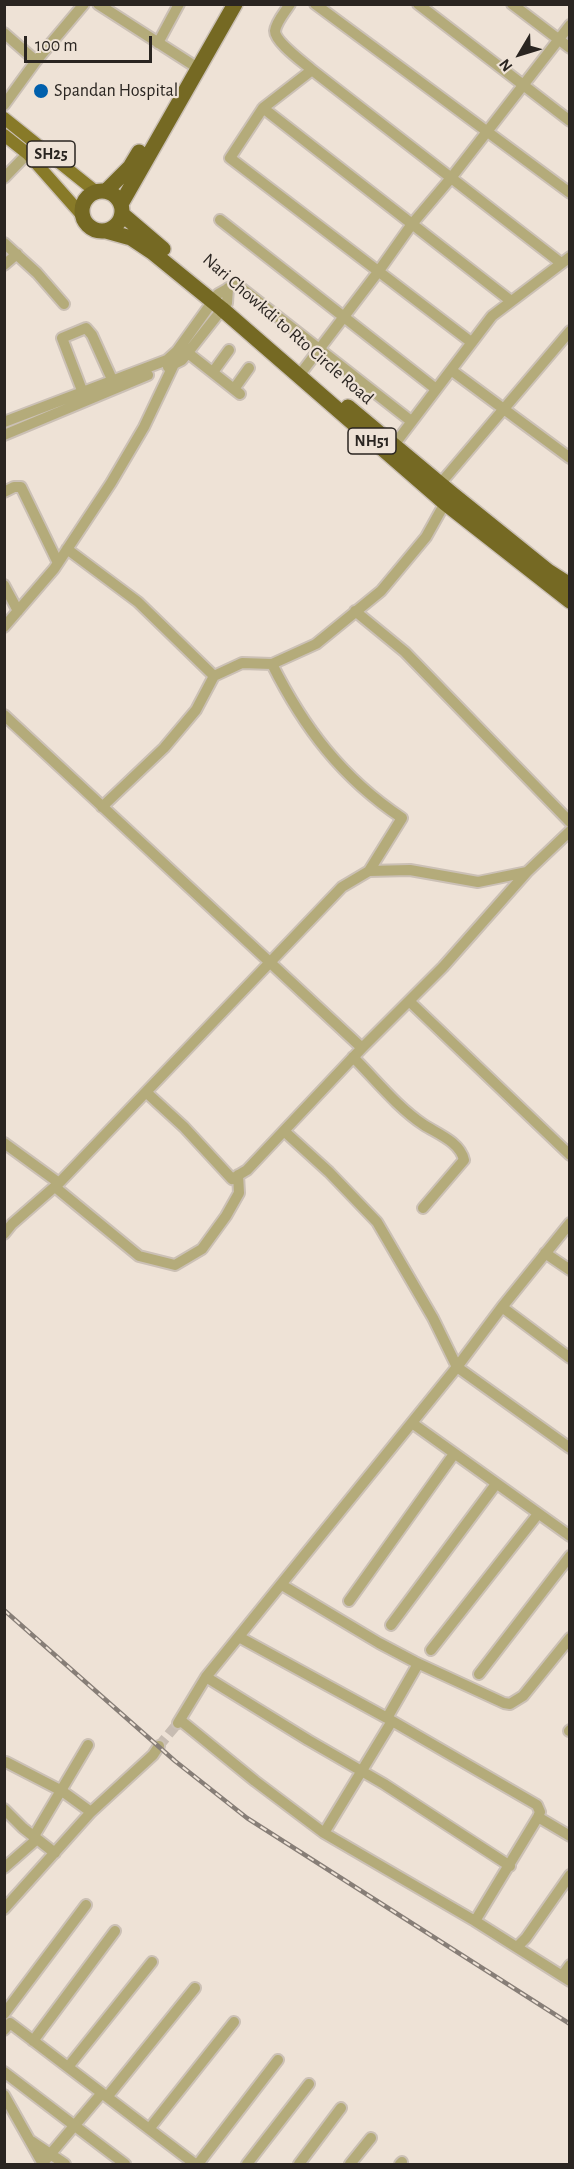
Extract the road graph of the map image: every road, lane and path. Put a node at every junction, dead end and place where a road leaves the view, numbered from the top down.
1 (84, 4) edge
2 (98, 4) edge
3 (179, 4) edge
4 (229, 4) edge
5 (236, 4) edge
6 (290, 4) edge
7 (315, 4) edge
8 (418, 4) edge
9 (512, 4) edge
10 (570, 24) edge
11 (4, 33) edge
12 (558, 39) junction
13 (158, 43) junction
14 (570, 48) edge
15 (36, 60) junction
16 (193, 66) junction
17 (312, 70) junction
18 (522, 86) junction
19 (4, 105) edge
20 (263, 108) junction
21 (4, 118) edge
22 (570, 121) edge
23 (486, 132) junction
24 (4, 135) edge
25 (38, 144) junction
26 (28, 154) junction
27 (4, 178) edge
28 (450, 178) junction
29 (101, 191) junction
30 (570, 194) edge
31 (121, 209) junction
32 (81, 214) junction
33 (220, 220) dead end
34 (412, 224) junction
35 (106, 231) junction
36 (4, 243) edge
37 (155, 248) junction
38 (17, 254) junction
39 (565, 260) edge
40 (4, 265) edge
41 (378, 272) junction
42 (222, 299) junction
43 (511, 301) junction
44 (64, 304) dead end
45 (343, 318) junction
46 (570, 331) edge
47 (471, 342) junction
48 (320, 348) junction
49 (229, 350) dead end
50 (188, 353) junction
51 (173, 360) junction
52 (249, 368) dead end
53 (451, 370) junction
54 (213, 372) junction
55 (301, 373) junction
56 (114, 385) junction
57 (436, 389) junction
58 (83, 393) junction
59 (504, 409) junction
60 (7, 421) edge
61 (411, 421) junction
62 (9, 434) edge
63 (390, 450) junction
64 (570, 458) edge
65 (440, 484) junction
66 (4, 492) edge
67 (445, 503) junction
68 (67, 549) junction
69 (58, 562) junction
70 (4, 585) edge
71 (570, 585) edge
72 (570, 601) edge
73 (18, 611) junction
74 (356, 611) junction
75 (4, 627) edge
76 (272, 664) junction
77 (214, 676) junction
78 (4, 715) edge
79 (102, 807) junction
80 (570, 822) edge
81 (570, 831) edge
82 (369, 871) junction
83 (527, 872) junction
84 (270, 963) junction
85 (409, 1001) junction
86 (363, 1048) junction
87 (353, 1057) junction
88 (147, 1093) junction
89 (284, 1131) junction
90 (4, 1143) edge
91 (570, 1155) edge
92 (238, 1175) junction
93 (57, 1185) junction
94 (423, 1208) dead end
95 (570, 1223) edge
96 (4, 1234) edge
97 (545, 1253) junction
98 (570, 1270) edge
99 (502, 1307) junction
100 (570, 1358) edge
101 (457, 1367) junction
102 (412, 1423) junction
103 (570, 1448) edge
104 (454, 1454) junction
105 (496, 1484) junction
106 (538, 1514) junction
107 (570, 1536) edge
108 (570, 1556) edge
109 (282, 1585) junction
110 (349, 1601) dead end
111 (392, 1625) dead end
112 (239, 1637) junction
113 (570, 1638) edge
114 (431, 1650) dead end
115 (418, 1664) junction
116 (479, 1674) dead end
117 (207, 1677) junction
118 (389, 1719) junction
119 (88, 1745) dead end
120 (159, 1746) tunnel mouth
121 (6, 1762) edge
122 (363, 1772) junction
123 (62, 1791) junction
124 (4, 1809) edge
125 (91, 1812) junction
126 (538, 1817) junction
127 (324, 1833) junction
128 (570, 1836) edge
129 (35, 1838) junction
130 (55, 1853) junction
131 (510, 1866) junction
132 (4, 1869) edge
133 (570, 1875) edge
134 (86, 1905) dead end
135 (4, 1909) edge
136 (474, 1921) junction
137 (114, 1931) dead end
138 (517, 1947) junction
139 (152, 1962) dead end
140 (570, 1965) edge
141 (566, 1979) edge
142 (195, 1988) dead end
143 (6, 2021) edge
144 (234, 2022) dead end
145 (33, 2041) junction
146 (278, 2060) dead end
147 (68, 2067) junction
148 (4, 2072) edge
149 (309, 2084) dead end
150 (4, 2094) edge
151 (104, 2095) junction
152 (341, 2108) dead end
153 (75, 2125) junction
154 (149, 2129) junction
155 (371, 2138) dead end
156 (29, 2140) junction
157 (51, 2154) junction
158 (43, 2164) edge
159 (65, 2164) edge
160 (125, 2164) edge
161 (196, 2164) edge
162 (247, 2164) edge
163 (298, 2164) edge
164 (350, 2164) edge

1 - 15 street
2 - 13 street
3 - 13 street
4 - 16 highway
5 - 31 highway
6 - 17 street
7 - 23 street
8 - 18 street
9 - 12 street
10 - 12 street
11 - 15 street
12 - 14 street
12 - 18 street
13 - 16 street
15 - 19 street
16 - 29 highway
17 - 20 street
17 - 28 street
18 - 22 street
18 - 23 street
20 - 34 street
20 - 41 street
21 - 25 main road, SH25
23 - 28 street
23 - 30 street
24 - 26 main road, SH25
25 - 26 street
25 - 29 main road, SH25
26 - 27 street
26 - 32 main road, SH25
28 - 34 street
28 - 39 street
29 - 31 highway, NH51
29 - 32 highway
31 - 35 highway
31 - 37 highway, Nari Chowkdi to Rto Circle Road / NH51
32 - 35 highway, NH51
33 - 45 street
34 - 41 street
34 - 43 street
35 - 37 highway, NH51
36 - 38 street
37 - 42 highway, Nari Chowkdi to Rto Circle Road / NH51
38 - 40 street
38 - 44 street
39 - 43 street
41 - 45 street
41 - 47 street
42 - 48 street
42 - 50 street
42 - 51 street
42 - 55 highway, Nari Chowkdi to Rto Circle Road / NH51
43 - 47 street
45 - 48 street
45 - 57 street
46 - 59 street
47 - 53 street
48 - 55 street
48 - 61 street
49 - 54 street
50 - 51 street
50 - 54 street
51 - 56 street
51 - 68 street
52 - 54 street
53 - 57 street
53 - 59 street
55 - 63 highway, Nari Chowkdi to Rto Circle Road / NH51
56 - 58 street
56 - 58 street
56 - 62 street
57 - 61 street
58 - 60 street
59 - 64 street
59 - 65 street
60 - 62 street
61 - 63 street
63 - 65 highway, Nari Chowkdi to Rto Circle Road / NH51
63 - 67 highway, NH51
65 - 71 highway, Nari Chowkdi to Rto Circle Road / NH51
66 - 69 street
67 - 72 highway, NH51
67 - 74 street
68 - 69 street
68 - 77 street
69 - 73 street
70 - 73 street
73 - 75 street
74 - 76 street
74 - 80 street
76 - 77 street
76 - 82 street
77 - 79 street
78 - 79 street
79 - 84 street
81 - 83 street
82 - 83 street
82 - 84 street
83 - 85 street
84 - 86 street
84 - 88 street
85 - 86 street
85 - 91 street
86 - 87 street
87 - 89 street
87 - 94 street
88 - 92 street
88 - 93 street
89 - 92 street
89 - 101 street
90 - 93 street
92 - 93 street
93 - 96 street
95 - 97 street
97 - 98 street
97 - 99 street
99 - 100 street
99 - 101 street
101 - 102 street
101 - 103 street
102 - 104 street
102 - 109 street
104 - 105 street
104 - 110 street
105 - 106 street
105 - 111 street
106 - 107 street
106 - 114 street
108 - 116 street
109 - 112 street
109 - 115 street
112 - 117 street
112 - 118 street
113 - 115 street
115 - 118 street
117 - 122 street
117 - 127 street
118 - 122 street
118 - 126 street
119 - 123 street
120 - 125 street
121 - 123 street
122 - 127 street
122 - 131 street
123 - 125 street
123 - 129 street
124 - 129 street
125 - 130 street
126 - 128 street
126 - 131 street
127 - 136 street
129 - 130 street
129 - 132 street
130 - 135 street
131 - 136 street
133 - 138 street
134 - 143 street
136 - 138 street
137 - 145 street
138 - 141 street
139 - 147 street
140 - 141 street
142 - 151 street
143 - 145 street
144 - 154 street
145 - 147 street
146 - 161 street
147 - 151 street
148 - 153 street
149 - 162 street
150 - 156 street
151 - 153 street
151 - 154 street
152 - 163 street
153 - 157 street
153 - 160 street
154 - 161 street
155 - 164 street
156 - 157 street
156 - 158 street
157 - 158 street
157 - 159 street

